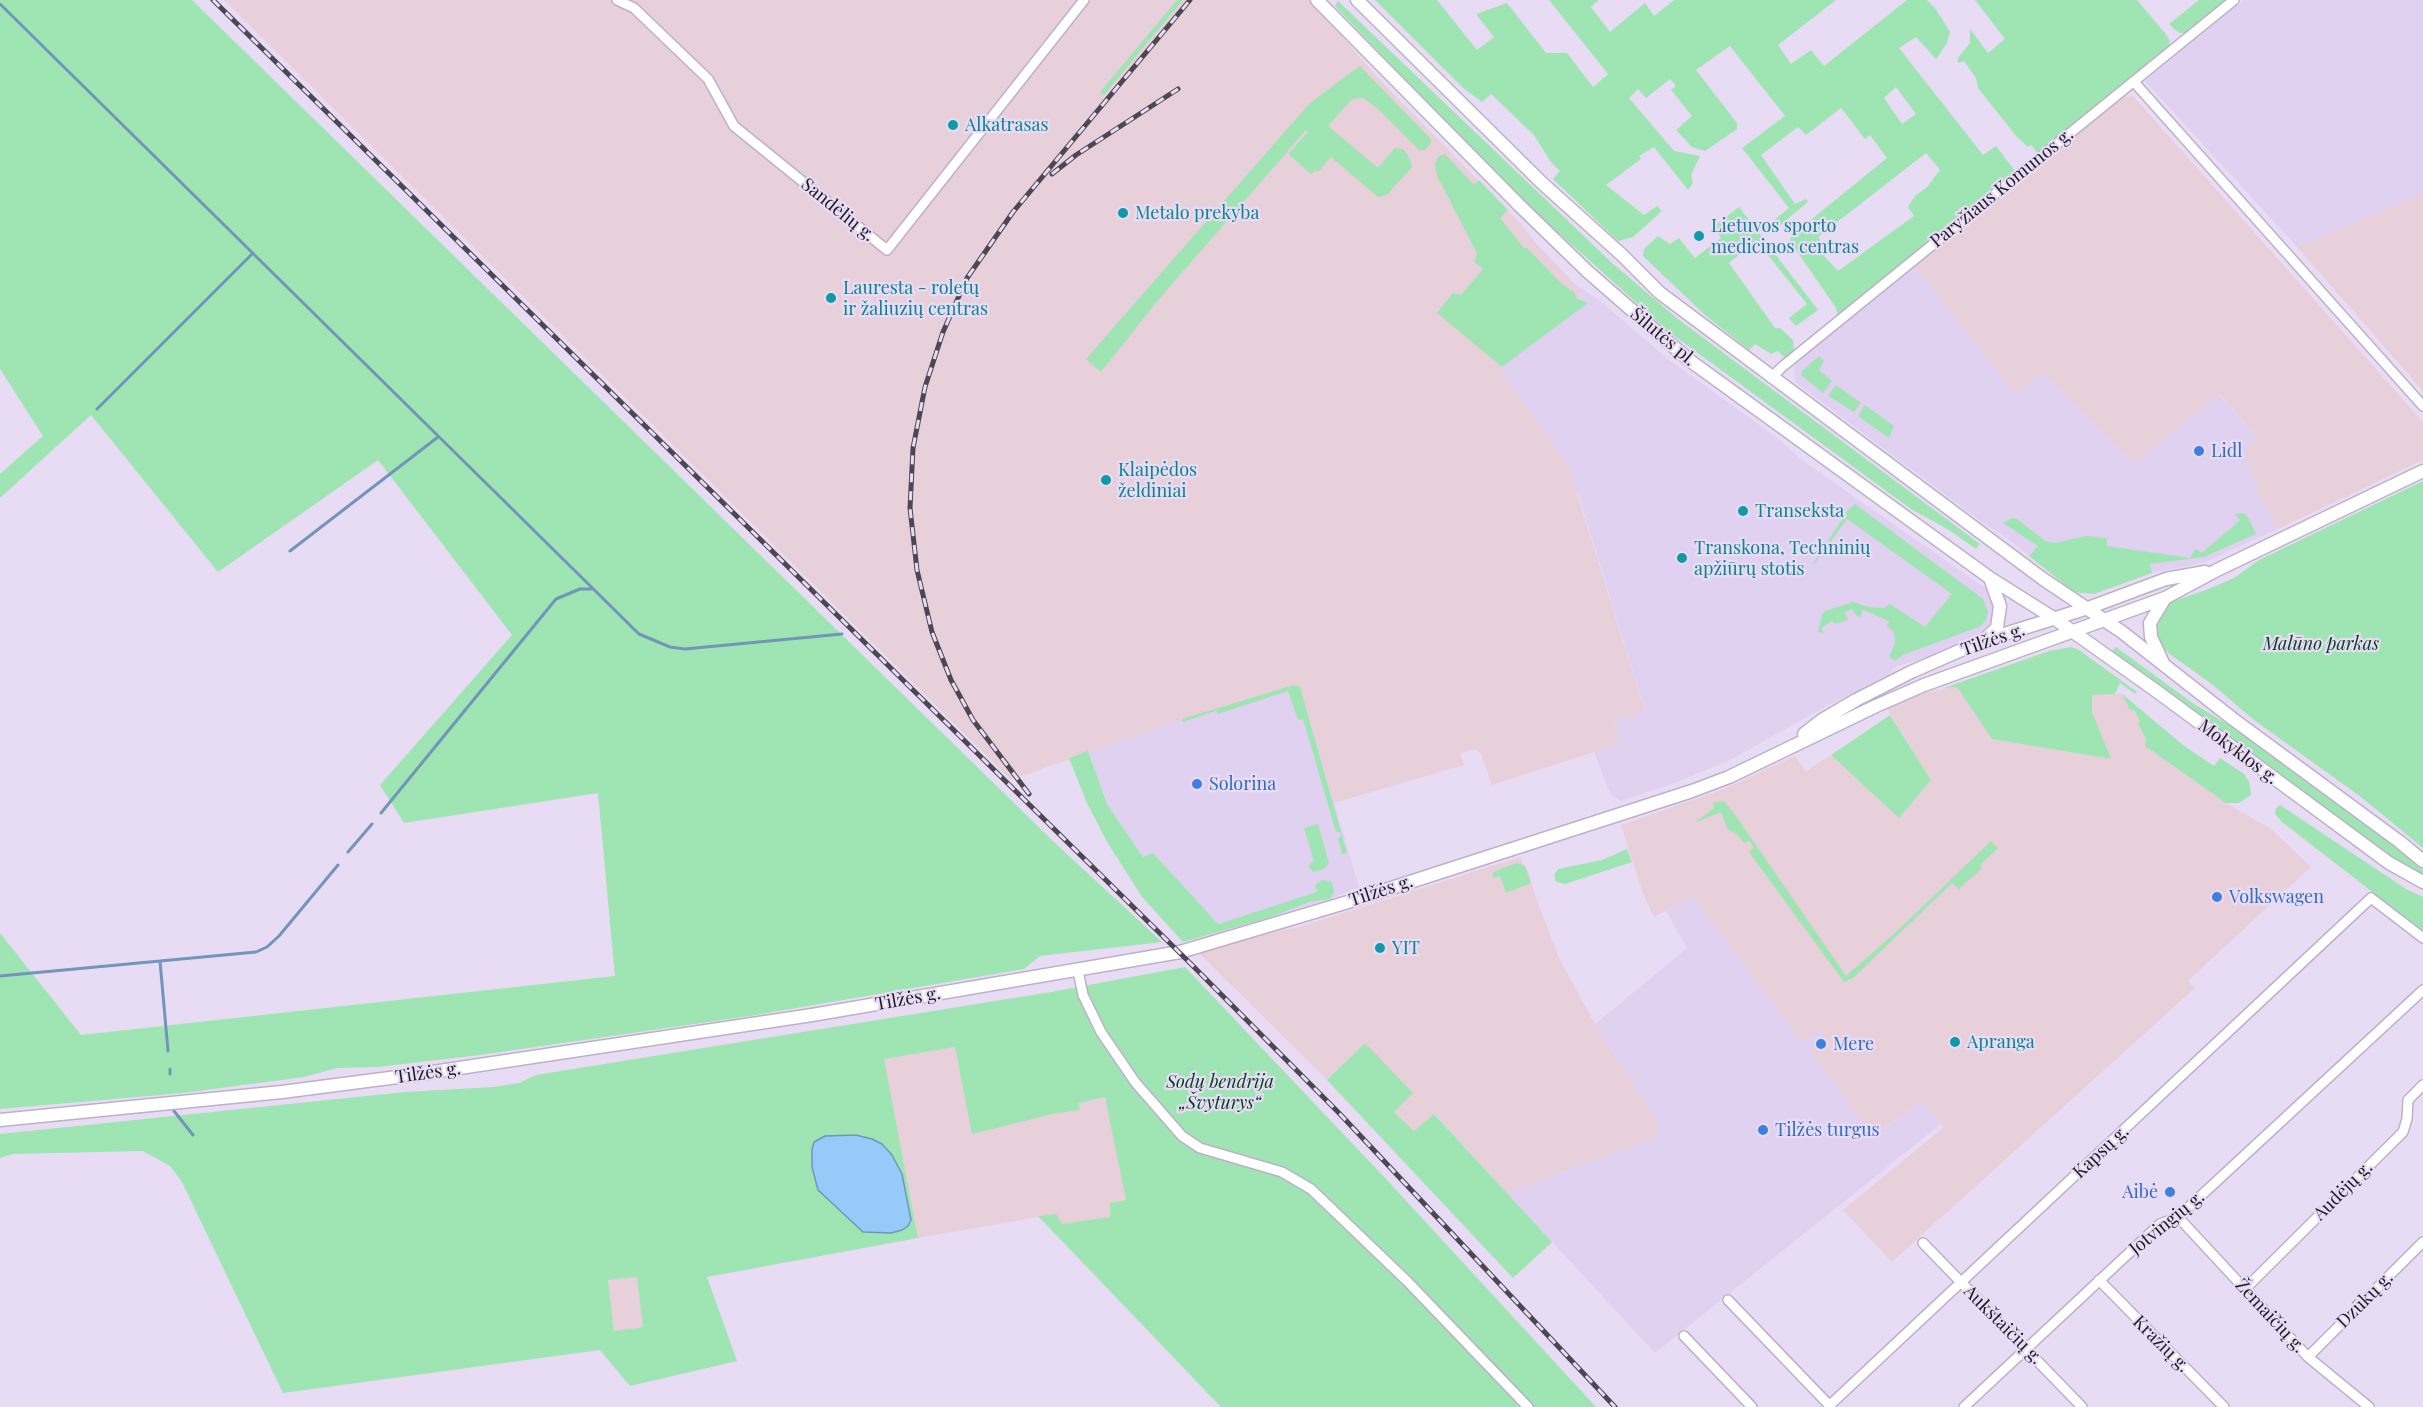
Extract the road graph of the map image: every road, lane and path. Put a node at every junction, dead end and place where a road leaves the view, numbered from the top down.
1 (617, 0) edge
2 (1084, 0) edge
3 (1317, 0) edge
4 (1357, 0) edge
5 (2234, 0) edge
6 (2134, 82) junction
7 (1771, 378) junction
8 (2423, 406) edge
9 (2423, 471) edge
10 (2217, 570) junction
11 (1990, 578) junction
12 (2165, 598) junction
13 (2088, 608) junction
14 (2055, 619) junction
15 (2105, 621) junction
16 (2072, 631) junction
17 (1982, 641) junction
18 (2164, 666) junction
19 (1786, 748) junction
20 (2423, 861) edge
21 (2423, 882) edge
22 (2423, 938) edge
23 (1078, 971) junction
24 (2423, 990) edge
25 (2423, 1085) edge
26 (0, 1120) edge
27 (2178, 1217) junction
28 (2423, 1242) edge
29 (1923, 1243) dead end
30 (2099, 1280) junction
31 (1961, 1283) junction
32 (2245, 1289) junction
33 (1728, 1300) dead end
34 (1684, 1336) dead end
35 (2026, 1347) junction
36 (2308, 1358) junction
37 (2363, 1405) edge
38 (1830, 1406) edge
39 (1528, 1407) edge
40 (1752, 1407) edge
41 (1964, 1407) edge
42 (2082, 1407) edge
43 (2224, 1407) edge

1 - 2 street, Sandėlių g.
3 - 11 main road, Šilutės pl.
4 - 7 main road, Šilutės pl.
5 - 6 street, Paryžiaus Komunos g.
6 - 7 street, Paryžiaus Komunos g.
6 - 8 street
7 - 13 main road, Šilutės pl.
9 - 10 main road, Tilžės g.
10 - 12 main road, Tilžės g.
10 - 13 main road, Tilžės g.
11 - 14 main road, Šilutės pl.
11 - 17 main road
12 - 15 main road, Tilžės g.
12 - 18 main road
13 - 14 main road, Tilžės g.
13 - 15 main road, Mokyklos g.
14 - 16 main road, Mokyklos g.
14 - 17 main road, Tilžės g.
15 - 16 main road, Tilžės g.
15 - 18 main road, Mokyklos g.
16 - 19 main road, Tilžės g.
16 - 21 main road, Mokyklos g.
17 - 19 main road, Tilžės g.
18 - 20 main road, Mokyklos g.
19 - 23 main road, Tilžės g.
22 - 31 street, Kapsų g.
23 - 26 main road, Tilžės g.
23 - 39 street
24 - 27 street, Jotvingių g.
25 - 32 street, Audėjų g.
27 - 30 street, Jotvingių g.
27 - 32 street, Žemaičių g.
28 - 36 street, Dzūkų g.
29 - 31 street, Aukštaičių g.
30 - 35 street, Jotvingių g.
30 - 43 street, Kražių g.
31 - 35 street, Aukštaičių g.
31 - 38 street, Kapsų g.
32 - 36 street, Žemaičių g.
33 - 38 street
34 - 40 street
35 - 41 street, Jotvingių g.
35 - 42 street, Aukštaičių g.
36 - 37 street, Žemaičių g.

